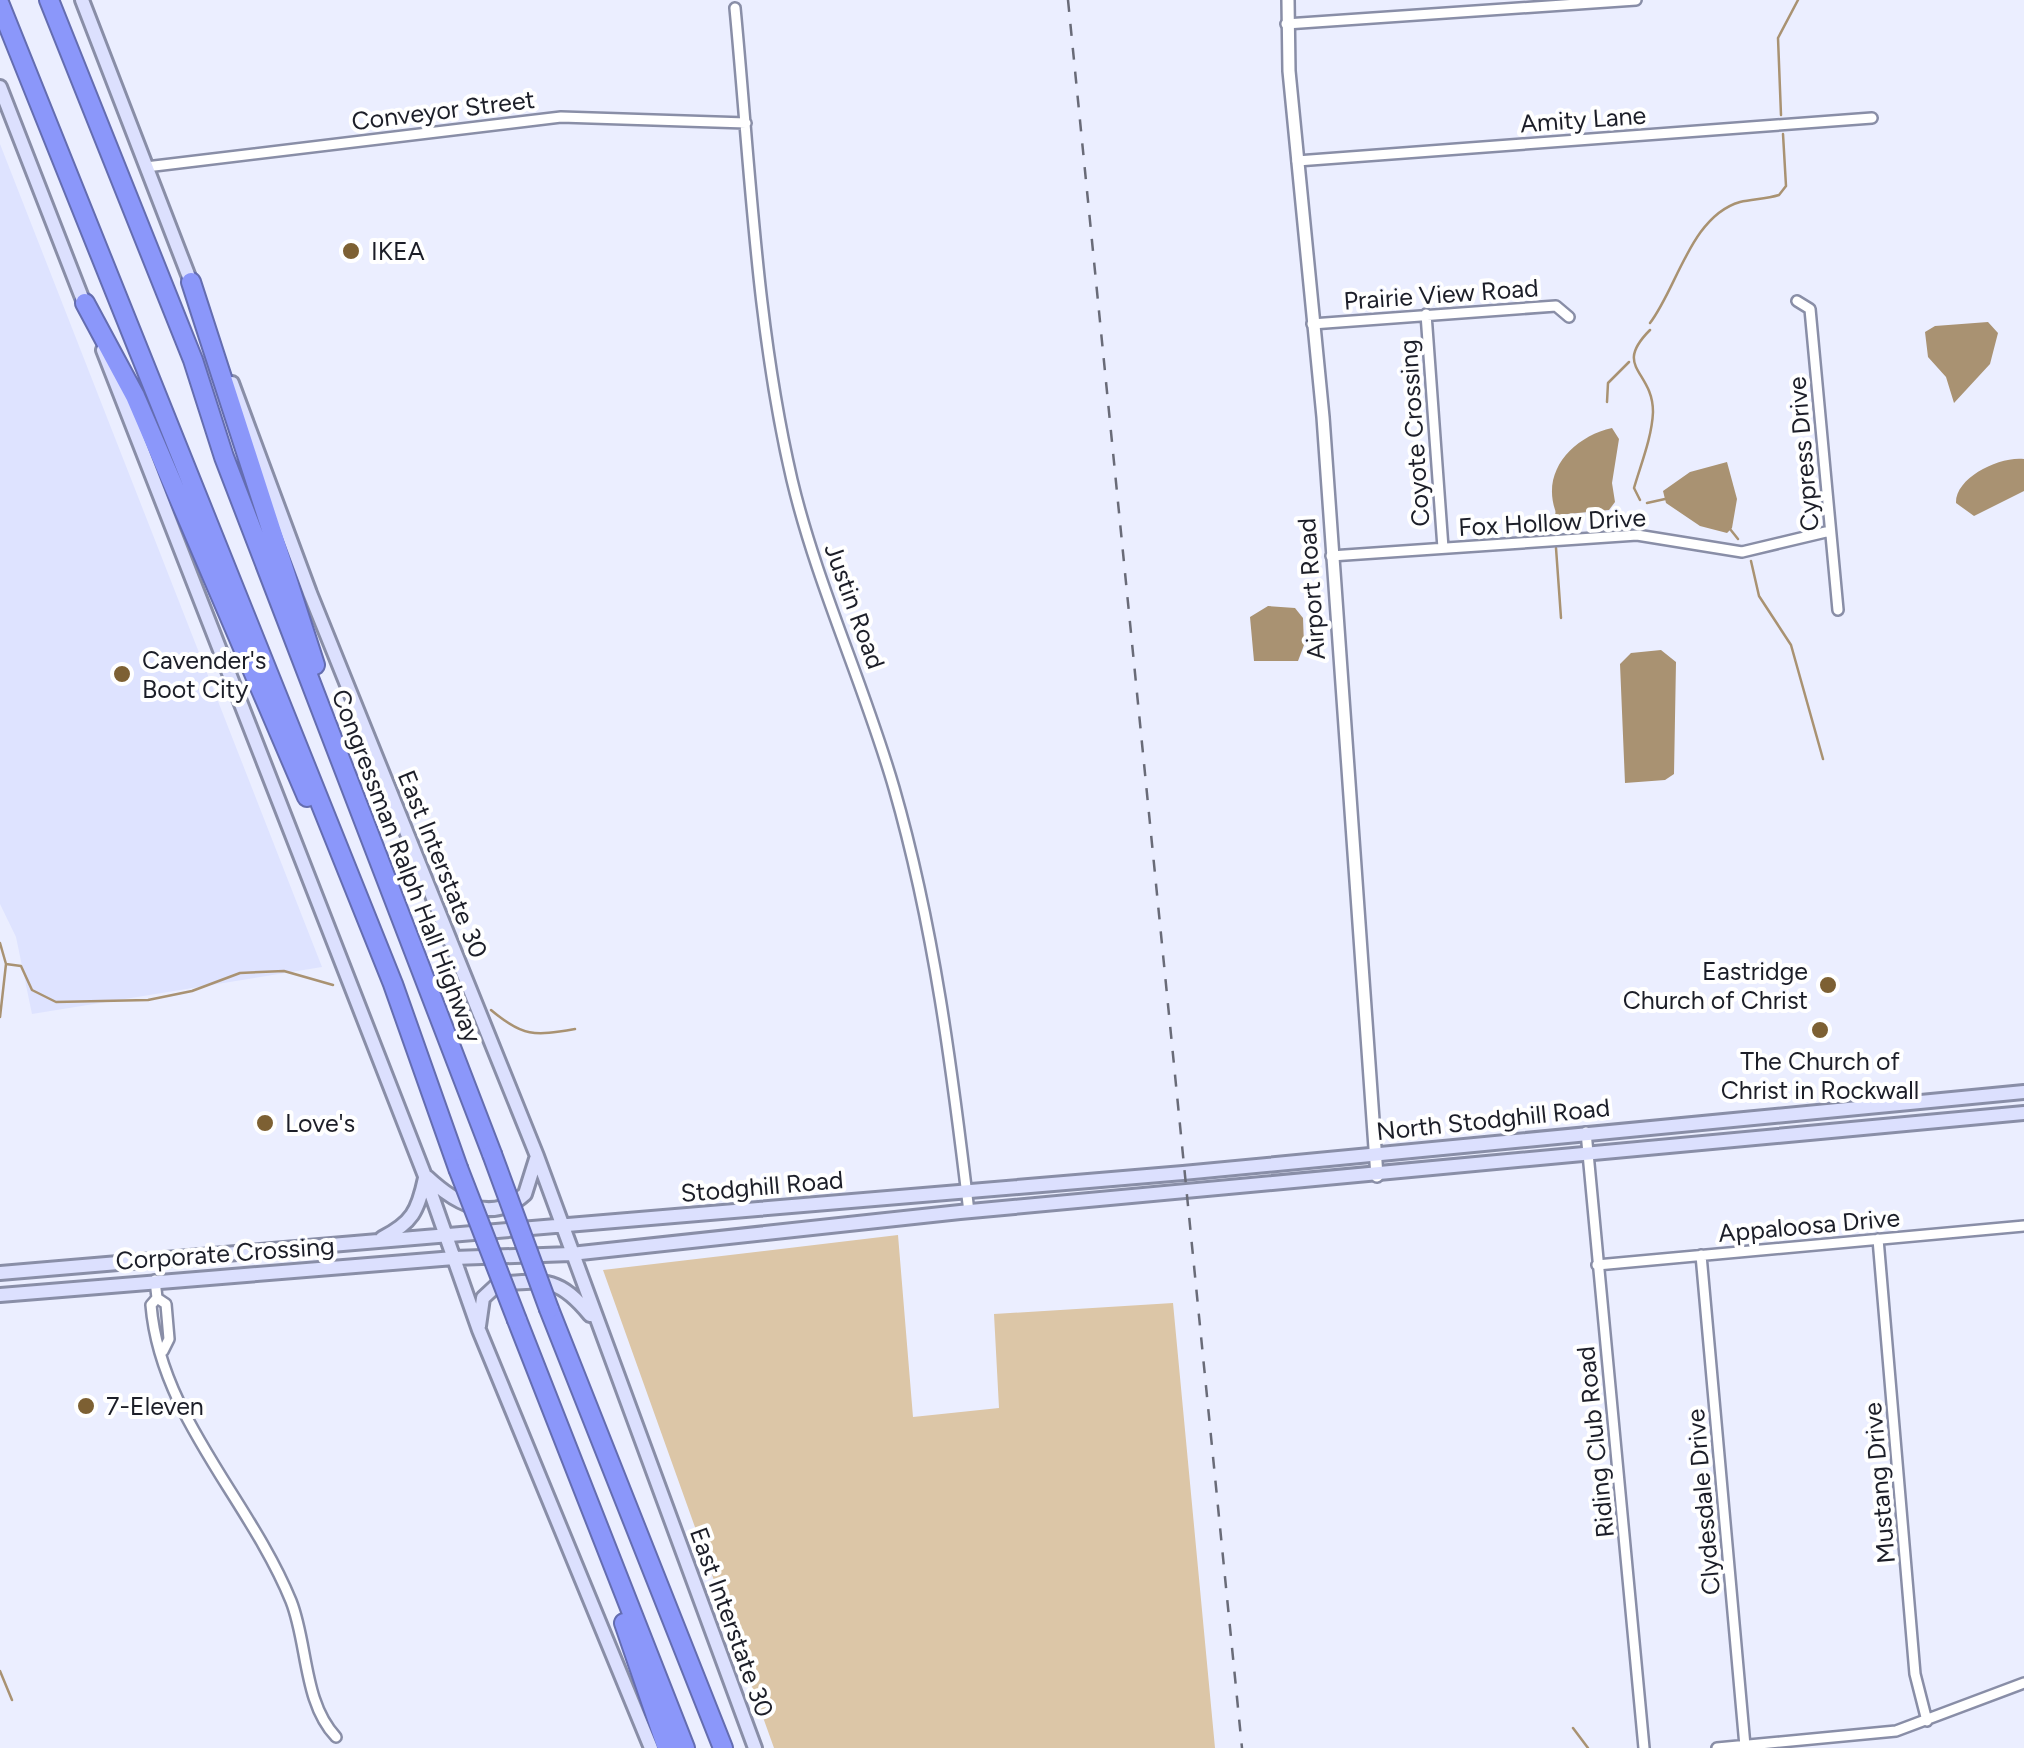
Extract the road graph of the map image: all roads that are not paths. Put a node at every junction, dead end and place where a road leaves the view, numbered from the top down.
1 (49, 0) edge
2 (82, 0) edge
3 (1288, 0) edge
4 (1636, 0) edge
5 (0, 5) edge
6 (735, 8) dead end
7 (1286, 24) junction
8 (0, 86) edge
9 (1872, 118) dead end
10 (746, 123) junction
11 (1296, 161) junction
12 (146, 167) junction
13 (190, 282) junction
14 (1797, 301) dead end
15 (85, 303) junction
16 (1426, 314) junction
17 (1569, 317) dead end
18 (1312, 324) junction
19 (1830, 530) junction
20 (1443, 548) junction
21 (1331, 556) junction
22 (1838, 610) dead end
23 (354, 885) junction
24 (406, 930) junction
25 (2024, 1092) edge
26 (2024, 1113) edge
27 (1586, 1132) junction
28 (1588, 1154) junction
29 (1376, 1155) junction
30 (537, 1156) junction
31 (425, 1176) junction
32 (1377, 1176) junction
33 (966, 1192) junction
34 (969, 1212) junction
35 (562, 1226) junction
36 (2024, 1226) edge
37 (446, 1236) junction
38 (1878, 1239) junction
39 (375, 1242) junction
40 (572, 1254) junction
41 (1701, 1255) junction
42 (454, 1258) junction
43 (1597, 1265) junction
44 (0, 1274) edge
45 (156, 1280) junction
46 (0, 1295) edge
47 (598, 1324) junction
48 (478, 1330) junction
49 (589, 1502) junction
50 (636, 1536) junction
51 (2024, 1683) edge
52 (1927, 1722) junction
53 (336, 1737) dead end
54 (1745, 1746) edge
55 (651, 1748) edge
56 (667, 1748) edge
57 (685, 1748) edge
58 (723, 1748) edge
59 (735, 1748) edge
60 (755, 1748) edge
61 (1644, 1748) edge
62 (1718, 1748) edge

1 - 24 highway, Congressman Ralph Hall Highway
2 - 12 main road, East Interstate 30
3 - 7 street, Airport Road
4 - 7 street
5 - 23 highway
6 - 10 street, Justin Road
7 - 11 street, Airport Road
8 - 15 main road
9 - 11 street, Amity Lane
10 - 12 street, Conveyor Street
10 - 33 street, Justin Road
11 - 18 street, Airport Road
12 - 13 main road, East Interstate 30
13 - 24 highway
13 - 30 main road, East Interstate 30
14 - 19 street, Cypress Drive
15 - 23 highway
15 - 31 main road
16 - 17 street, Prairie View Road
16 - 18 street, Prairie View Road
16 - 20 street, Coyote Crossing
18 - 21 street, Airport Road
19 - 20 street, Fox Hollow Drive
19 - 22 street, Cypress Drive
20 - 21 street, Fox Hollow Drive
21 - 29 street, Airport Road
23 - 49 highway, bridge
24 - 50 highway, Congressman Ralph Hall Highway, bridge
25 - 27 main road, North Stodghill Road
26 - 28 main road, North Stodghill Road
27 - 28 street, Riding Club Road
27 - 29 main road, North Stodghill Road
28 - 32 main road, North Stodghill Road
28 - 43 street, Riding Club Road
29 - 32 street, Airport Road
29 - 33 main road, North Stodghill Road
30 - 31 main road
30 - 35 main road, East Interstate 30
31 - 37 main road
31 - 39 main road
32 - 34 main road, North Stodghill Road
33 - 34 street, Justin Road
33 - 35 main road, Stodghill Road
34 - 40 main road, Stodghill Road
35 - 37 main road, Stodghill Road
35 - 40 main road, East Interstate 30
36 - 38 street, Appaloosa Drive
37 - 39 main road, Corporate Crossing
37 - 42 main road
38 - 41 street, Appaloosa Drive
38 - 52 street, Mustang Drive
39 - 44 main road, Corporate Crossing
40 - 42 main road, Stodghill Road
40 - 47 main road, East Interstate 30
41 - 43 street, Appaloosa Drive
41 - 54 street, Clydesdale Drive
42 - 45 main road, Corporate Crossing
42 - 48 main road
43 - 61 street, Riding Club Road
45 - 46 main road, Corporate Crossing
45 - 53 street
47 - 48 main road
47 - 60 main road, East Interstate 30
48 - 55 main road
49 - 56 highway
49 - 57 highway
50 - 58 highway, Congressman Ralph Hall Highway
50 - 59 highway
51 - 52 street
52 - 54 street
54 - 62 street

